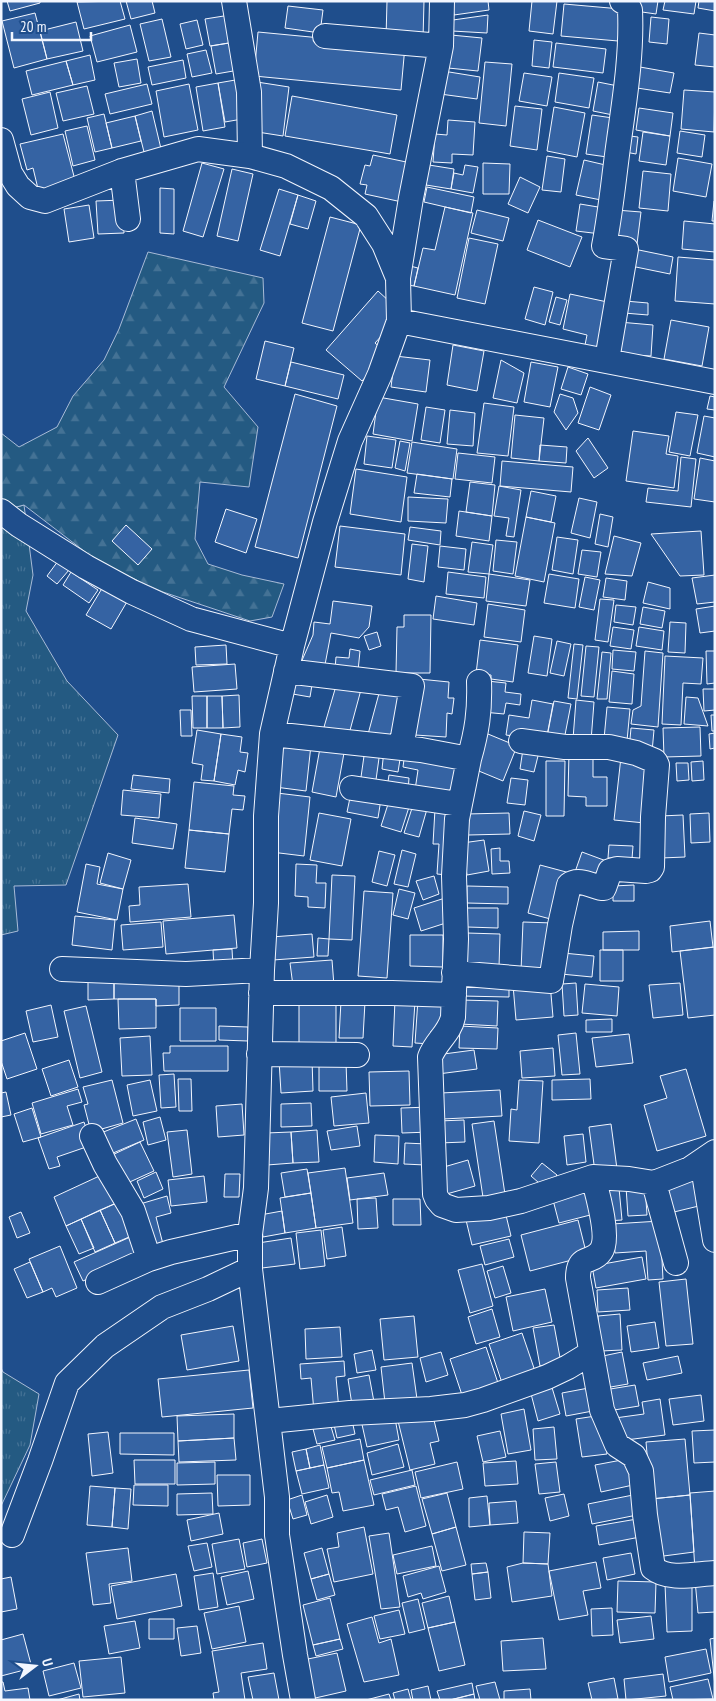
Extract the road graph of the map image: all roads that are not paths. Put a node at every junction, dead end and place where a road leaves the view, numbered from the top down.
1 (234, 1) edge
2 (442, 1) edge
3 (622, 1) edge
4 (325, 36) dead end
5 (442, 46) junction
6 (1, 140) edge
7 (250, 156) junction
8 (122, 171) junction
9 (128, 219) dead end
10 (398, 278) junction
11 (399, 321) junction
12 (607, 360) junction
13 (715, 382) edge
14 (1, 511) edge
15 (292, 646) junction
16 (286, 671) junction
17 (479, 682) dead end
18 (272, 734) junction
19 (521, 740) dead end
20 (401, 748) junction
21 (469, 759) junction
22 (352, 788) dead end
23 (459, 804) junction
24 (62, 969) dead end
25 (262, 970) junction
26 (454, 984) junction
27 (261, 993) junction
28 (259, 1054) junction
29 (357, 1055) dead end
30 (92, 1136) dead end
31 (708, 1157) edge
32 (593, 1177) junction
33 (654, 1183) junction
34 (250, 1234) junction
35 (715, 1240) edge
36 (149, 1259) junction
37 (676, 1263) dead end
38 (250, 1269) junction
39 (98, 1282) dead end
40 (591, 1353) junction
41 (268, 1421) junction
42 (12, 1535) dead end
43 (715, 1573) edge
44 (303, 1700) edge

1 - 7 street
2 - 5 street
3 - 12 street
4 - 5 street
5 - 10 street
6 - 8 street
7 - 8 street
7 - 10 street
8 - 9 street
10 - 11 street
11 - 12 street
11 - 15 street
12 - 13 street
14 - 15 street
15 - 16 street
16 - 18 street
16 - 20 street
17 - 21 street
18 - 20 street
18 - 25 street
19 - 26 street
20 - 21 street
21 - 23 street
22 - 23 street
23 - 26 street
24 - 25 street
25 - 27 street
26 - 27 street
26 - 32 street
27 - 28 street
28 - 29 street
28 - 34 street
30 - 36 street
31 - 33 street
31 - 35 street
32 - 33 street
32 - 40 street
33 - 37 street
34 - 36 street
34 - 38 street
36 - 39 street
38 - 41 street
38 - 42 street
40 - 41 street
40 - 43 street
41 - 44 street

